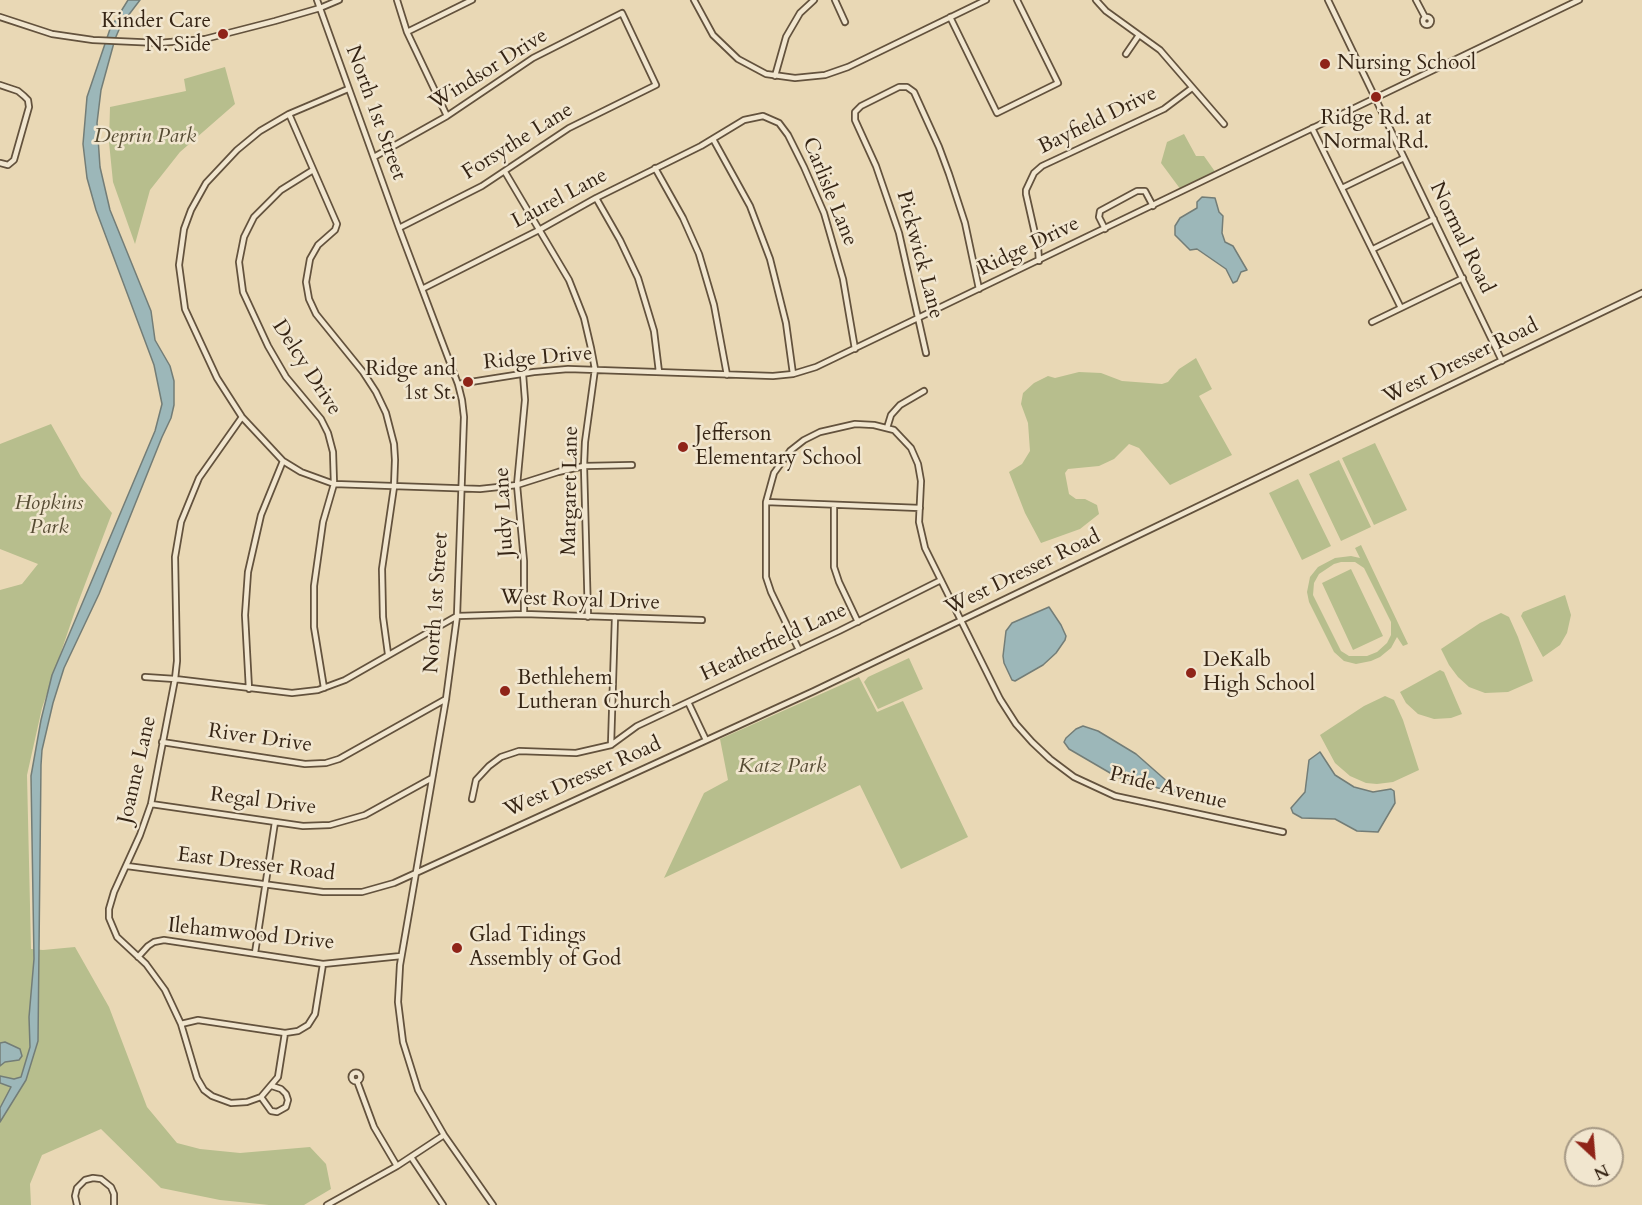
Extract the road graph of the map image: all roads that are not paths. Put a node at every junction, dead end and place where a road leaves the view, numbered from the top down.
1 (317, 0) edge
2 (339, 0) edge
3 (397, 0) edge
4 (472, 0) edge
5 (694, 0) edge
6 (814, 0) edge
7 (835, 0) edge
8 (986, 0) edge
9 (1017, 0) edge
10 (1096, 0) edge
11 (1328, 0) edge
12 (1416, 0) edge
13 (1579, 0) edge
14 (320, 8) junction
15 (0, 17) edge
16 (950, 17) junction
17 (1425, 17) dead end
18 (845, 22) dead end
19 (407, 32) junction
20 (1139, 35) junction
21 (1126, 54) dead end
22 (775, 76) junction
23 (0, 85) edge
24 (656, 86) joint
25 (1192, 88) junction
26 (348, 89) junction
27 (1376, 97) junction
28 (289, 114) junction
29 (447, 116) junction
30 (1224, 124) dead end
31 (1312, 128) junction
32 (713, 139) junction
33 (374, 157) junction
34 (1404, 158) junction
35 (0, 163) edge
36 (655, 168) junction
37 (313, 170) junction
38 (505, 172) junction
39 (1342, 188) junction
40 (596, 198) junction
41 (1153, 206) junction
42 (1434, 219) junction
43 (399, 228) junction
44 (539, 230) junction
45 (1105, 230) junction
46 (1372, 249) junction
47 (1039, 261) junction
48 (1463, 278) junction
49 (422, 289) junction
50 (979, 289) junction
51 (1642, 293) edge
52 (1401, 308) junction
53 (919, 318) junction
54 (1372, 322) dead end
55 (855, 349) junction
56 (926, 353) dead end
57 (1502, 361) junction
58 (595, 369) junction
59 (659, 372) junction
60 (523, 374) junction
61 (793, 374) junction
62 (727, 375) junction
63 (458, 384) junction
64 (924, 391) dead end
65 (242, 417) junction
66 (887, 428) junction
67 (283, 461) junction
68 (632, 465) dead end
69 (584, 466) junction
70 (333, 484) junction
71 (517, 485) junction
72 (394, 487) junction
73 (461, 488) junction
74 (766, 502) junction
75 (834, 505) junction
76 (920, 508) junction
77 (941, 580) junction
78 (524, 614) junction
79 (457, 616) junction
80 (588, 617) junction
81 (615, 617) junction
82 (702, 620) dead end
83 (962, 620) junction
84 (858, 622) junction
85 (799, 650) junction
86 (388, 654) junction
87 (145, 677) dead end
88 (175, 679) junction
89 (324, 688) junction
90 (249, 689) junction
91 (446, 699) junction
92 (688, 702) junction
93 (706, 740) junction
94 (162, 742) junction
95 (610, 745) junction
96 (432, 778) junction
97 (471, 799) dead end
98 (151, 804) junction
99 (275, 822) junction
100 (1282, 832) dead end
101 (127, 866) junction
102 (414, 875) junction
103 (264, 883) junction
104 (255, 953) junction
105 (401, 956) junction
106 (138, 957) junction
107 (323, 964) junction
108 (181, 1024) junction
109 (285, 1033) junction
110 (357, 1081) dead end
111 (272, 1086) junction
112 (261, 1097) junction
113 (444, 1135) junction
114 (411, 1157) junction
115 (397, 1166) junction
116 (77, 1205) edge
117 (114, 1205) edge
118 (327, 1205) edge
119 (443, 1205) edge
120 (493, 1205) edge

1 - 14 street, North 1st Street
2 - 14 street
3 - 19 street
4 - 19 street
5 - 22 street
6 - 22 street
7 - 18 street
8 - 16 street
9 - 16 street
10 - 20 street
11 - 27 street, Normal Road
12 - 17 street
13 - 27 street, Ridge Drive
14 - 15 street
14 - 26 street, North 1st Street
16 - 22 street
19 - 29 street
20 - 21 street
20 - 25 street
23 - 35 street
24 - 29 street, Windsor Drive
24 - 38 street, Forsythe Lane
25 - 30 street
25 - 47 street, Bayfield Drive
26 - 28 street
26 - 33 street, North 1st Street
27 - 31 street, Ridge Drive
27 - 34 street, Normal Road
28 - 37 street
28 - 65 street
29 - 33 street, Windsor Drive
31 - 39 street
31 - 41 street, Ridge Drive
32 - 36 street, Laurel Lane
32 - 55 street, Carlisle Lane
32 - 61 street
33 - 43 street, North 1st Street
34 - 39 street
34 - 42 street, Normal Road
36 - 40 street, Laurel Lane
36 - 62 street
37 - 70 street, Delcy Drive
37 - 72 street
38 - 43 street, Forsythe Lane
38 - 44 street, Margaret Lane
39 - 46 street
40 - 44 street, Laurel Lane
40 - 59 street
41 - 45 street, Ridge Drive
41 - 45 street
42 - 46 street
42 - 48 street, Normal Road
43 - 49 street, North 1st Street
44 - 49 street, Laurel Lane
44 - 58 street, Margaret Lane
45 - 47 street, Ridge Drive
46 - 52 street
47 - 50 street, Ridge Drive
48 - 52 street
48 - 57 street, Normal Road
49 - 63 street, North 1st Street
50 - 53 street, Ridge Drive
50 - 53 street, Pickwick Lane
51 - 57 street, West Dresser Road
52 - 54 street
53 - 55 street, Ridge Drive
53 - 56 street, Pickwick Lane
55 - 61 street, Ridge Drive
57 - 83 street, West Dresser Road
58 - 59 street, Ridge Drive
58 - 60 street, Ridge Drive
58 - 69 street, Margaret Lane
59 - 62 street, Ridge Drive
60 - 63 street, Ridge Drive
60 - 71 street, Judy Lane
61 - 62 street, Ridge Drive
63 - 73 street, North 1st Street
64 - 66 street
65 - 67 street
65 - 88 street, Joanne Lane
66 - 74 street
66 - 76 street, Pride Avenue
67 - 70 street
67 - 90 street
68 - 69 street
69 - 71 street
69 - 80 street, Margaret Lane
70 - 72 street
70 - 89 street, Delcy Drive
71 - 73 street
71 - 78 street, Judy Lane
72 - 73 street
72 - 86 street
73 - 79 street, North 1st Street
74 - 75 street
74 - 85 street
75 - 76 street
75 - 84 street
76 - 77 street, Pride Avenue
77 - 83 street, Pride Avenue
77 - 84 street, Heatherfield Lane
78 - 79 street, West Royal Drive
78 - 80 street, West Royal Drive
79 - 86 street
79 - 91 street, North 1st Street
80 - 81 street, West Royal Drive
81 - 82 street, West Royal Drive
81 - 95 street
83 - 93 street, West Dresser Road
83 - 100 street, Pride Avenue
84 - 85 street, Heatherfield Lane
85 - 92 street, Heatherfield Lane
86 - 89 street
87 - 88 street
88 - 90 street
88 - 94 street, Joanne Lane
89 - 90 street
91 - 94 street, River Drive
91 - 96 street, North 1st Street
92 - 93 street
92 - 95 street, Heatherfield Lane
93 - 102 street, West Dresser Road
94 - 98 street, Joanne Lane
95 - 97 street, Heatherfield Lane
96 - 99 street, Regal Drive
96 - 102 street, North 1st Street
98 - 99 street, Regal Drive
98 - 101 street, Joanne Lane
99 - 103 street
101 - 103 street, East Dresser Road
101 - 106 street, Joanne Lane
102 - 103 street, East Dresser Road
102 - 105 street, North 1st Street
103 - 104 street
104 - 106 street, Ilehamwood Drive
104 - 107 street, Ilehamwood Drive
105 - 107 street, Ilehamwood Drive
105 - 113 street, North 1st Street
106 - 108 street, Joanne Lane
107 - 109 street
108 - 109 street
108 - 112 street, Joanne Lane
109 - 111 street
110 - 115 street
111 - 112 street
111 - 112 street
113 - 114 street
113 - 120 street, North 1st Street
114 - 115 street
114 - 119 street
115 - 118 street
116 - 117 street

